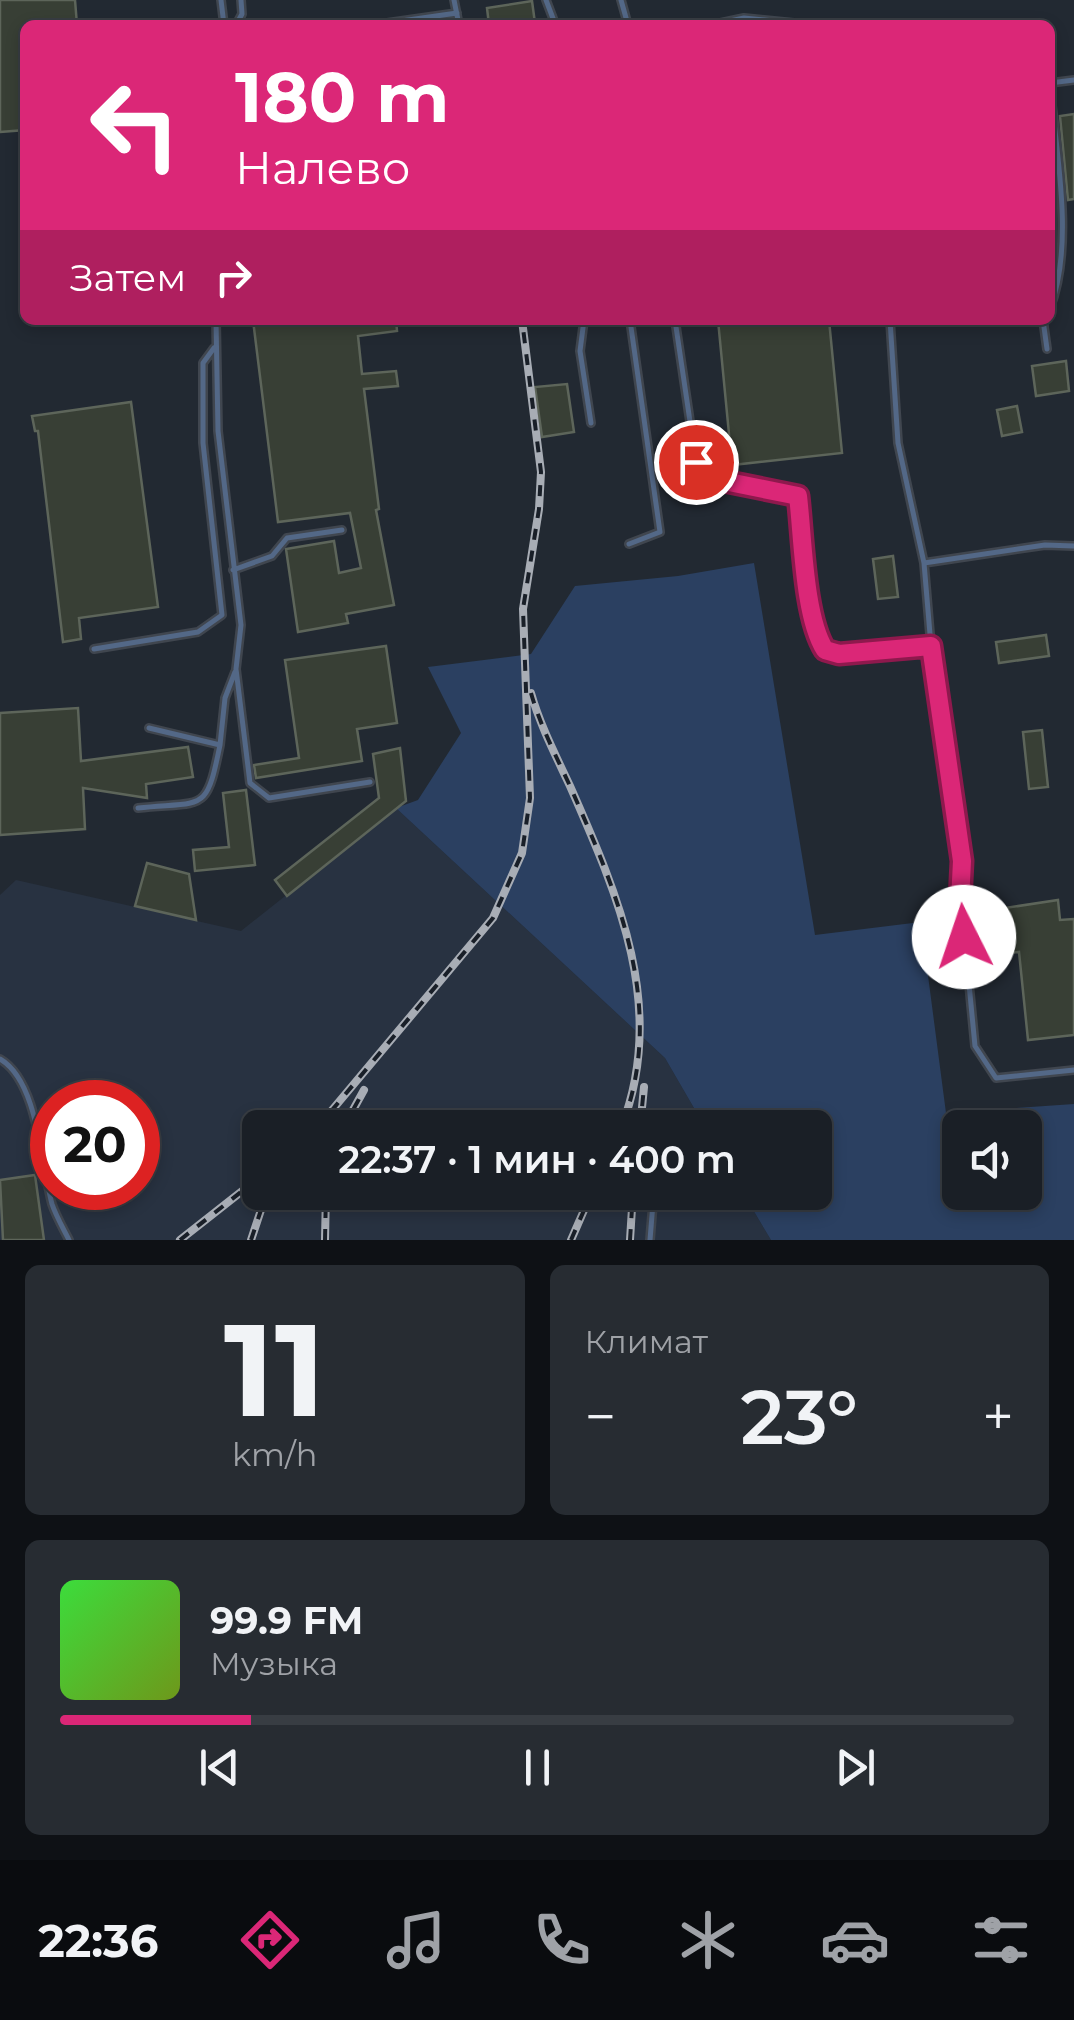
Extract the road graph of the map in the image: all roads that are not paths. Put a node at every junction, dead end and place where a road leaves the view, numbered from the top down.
1 (454, 0) edge
2 (546, 0) edge
3 (457, 13) junction
4 (408, 20) edge
5 (458, 20) edge
6 (554, 20) dead end
7 (735, 20) edge
8 (764, 20) edge
9 (1055, 136) edge
10 (1055, 298) edge
11 (216, 325) edge
12 (583, 325) edge
13 (631, 325) edge
14 (676, 325) edge
15 (890, 325) edge
16 (1044, 325) edge
17 (215, 346) junction
18 (1047, 349) dead end
19 (591, 423) dead end
20 (342, 530) dead end
21 (629, 544) dead end
22 (1074, 546) edge
23 (924, 563) junction
24 (232, 570) junction
25 (931, 646) junction
26 (94, 649) dead end
27 (236, 669) junction
28 (150, 728) dead end
29 (220, 745) junction
30 (370, 782) dead end
31 (138, 808) dead end
32 (0, 1059) edge
33 (1074, 1070) edge
34 (652, 1210) edge
35 (68, 1240) edge
36 (650, 1240) edge

1 - 3 lane
2 - 6 lane
3 - 4 lane
3 - 5 lane
7 - 8 lane
9 - 10 lane
11 - 17 lane
12 - 19 lane
13 - 21 lane
14 - 25 lane
15 - 23 lane
16 - 18 lane
17 - 24 lane
17 - 26 lane
20 - 24 lane
22 - 23 lane
23 - 25 lane
24 - 27 lane
25 - 33 lane
27 - 29 lane
27 - 30 lane
28 - 29 lane
29 - 31 lane
32 - 35 lane
34 - 36 lane

